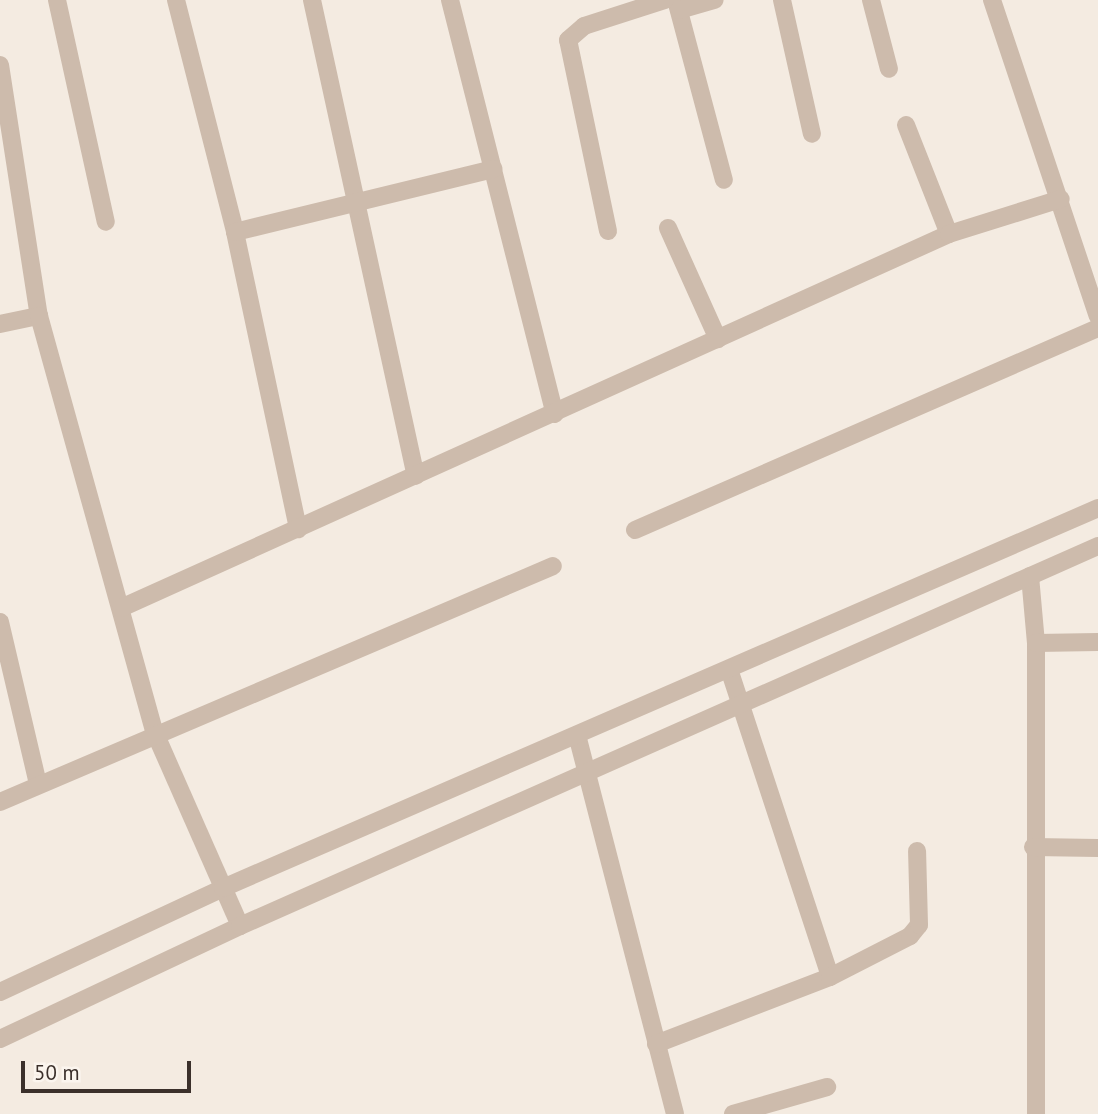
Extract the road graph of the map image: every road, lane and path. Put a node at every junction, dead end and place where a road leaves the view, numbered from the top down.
1 (57, 0) edge
2 (176, 0) edge
3 (312, 0) edge
4 (450, 0) edge
5 (715, 0) edge
6 (782, 0) edge
7 (871, 0) edge
8 (992, 0) edge
9 (673, 3) edge
10 (0, 65) edge
11 (889, 69) dead end
12 (906, 125) dead end
13 (812, 134) dead end
14 (493, 169) junction
15 (724, 180) dead end
16 (1060, 199) junction
17 (356, 203) junction
18 (106, 222) dead end
19 (668, 228) dead end
20 (608, 231) dead end
21 (235, 232) junction
22 (949, 234) junction
23 (39, 316) junction
24 (1098, 316) edge
25 (0, 324) edge
26 (1098, 328) edge
27 (718, 340) junction
28 (555, 414) junction
29 (416, 476) junction
30 (1098, 508) edge
31 (298, 529) junction
32 (635, 530) dead end
33 (1098, 546) edge
34 (553, 566) dead end
35 (1030, 576) junction
36 (121, 608) junction
37 (0, 622) edge
38 (1098, 642) edge
39 (1036, 643) junction
40 (729, 669) junction
41 (741, 704) junction
42 (155, 733) junction
43 (577, 735) junction
44 (588, 772) junction
45 (38, 784) junction
46 (0, 802) edge
47 (1032, 847) junction
48 (1098, 848) edge
49 (917, 851) dead end
50 (223, 888) junction
51 (240, 926) junction
52 (830, 977) junction
53 (0, 992) edge
54 (0, 1039) edge
55 (656, 1044) junction
56 (827, 1087) dead end
57 (675, 1114) edge
58 (733, 1114) edge
59 (1036, 1114) edge

1 - 18 street
2 - 21 street
3 - 17 street
4 - 14 street
5 - 9 street
6 - 13 street
7 - 11 street
8 - 16 street
9 - 15 street
9 - 20 street
10 - 23 street
12 - 22 street
14 - 17 street
14 - 28 street
16 - 22 street
16 - 24 street
17 - 21 street
17 - 29 street
19 - 27 street
21 - 31 street
22 - 27 street
23 - 25 street
23 - 36 street
26 - 32 street
27 - 28 street
28 - 29 street
29 - 31 street
30 - 40 street
31 - 36 street
33 - 35 street
34 - 42 street
35 - 39 street
35 - 41 street
36 - 42 street
37 - 45 street
38 - 39 street
39 - 47 street
40 - 41 street
40 - 43 street
41 - 44 street
41 - 52 street
42 - 45 street
42 - 50 street
43 - 44 street
43 - 50 street
44 - 51 street
44 - 55 street
45 - 46 street
47 - 48 street
47 - 59 street
49 - 52 street
50 - 51 street
50 - 53 street
51 - 54 street
52 - 55 street
55 - 57 street
56 - 58 street

